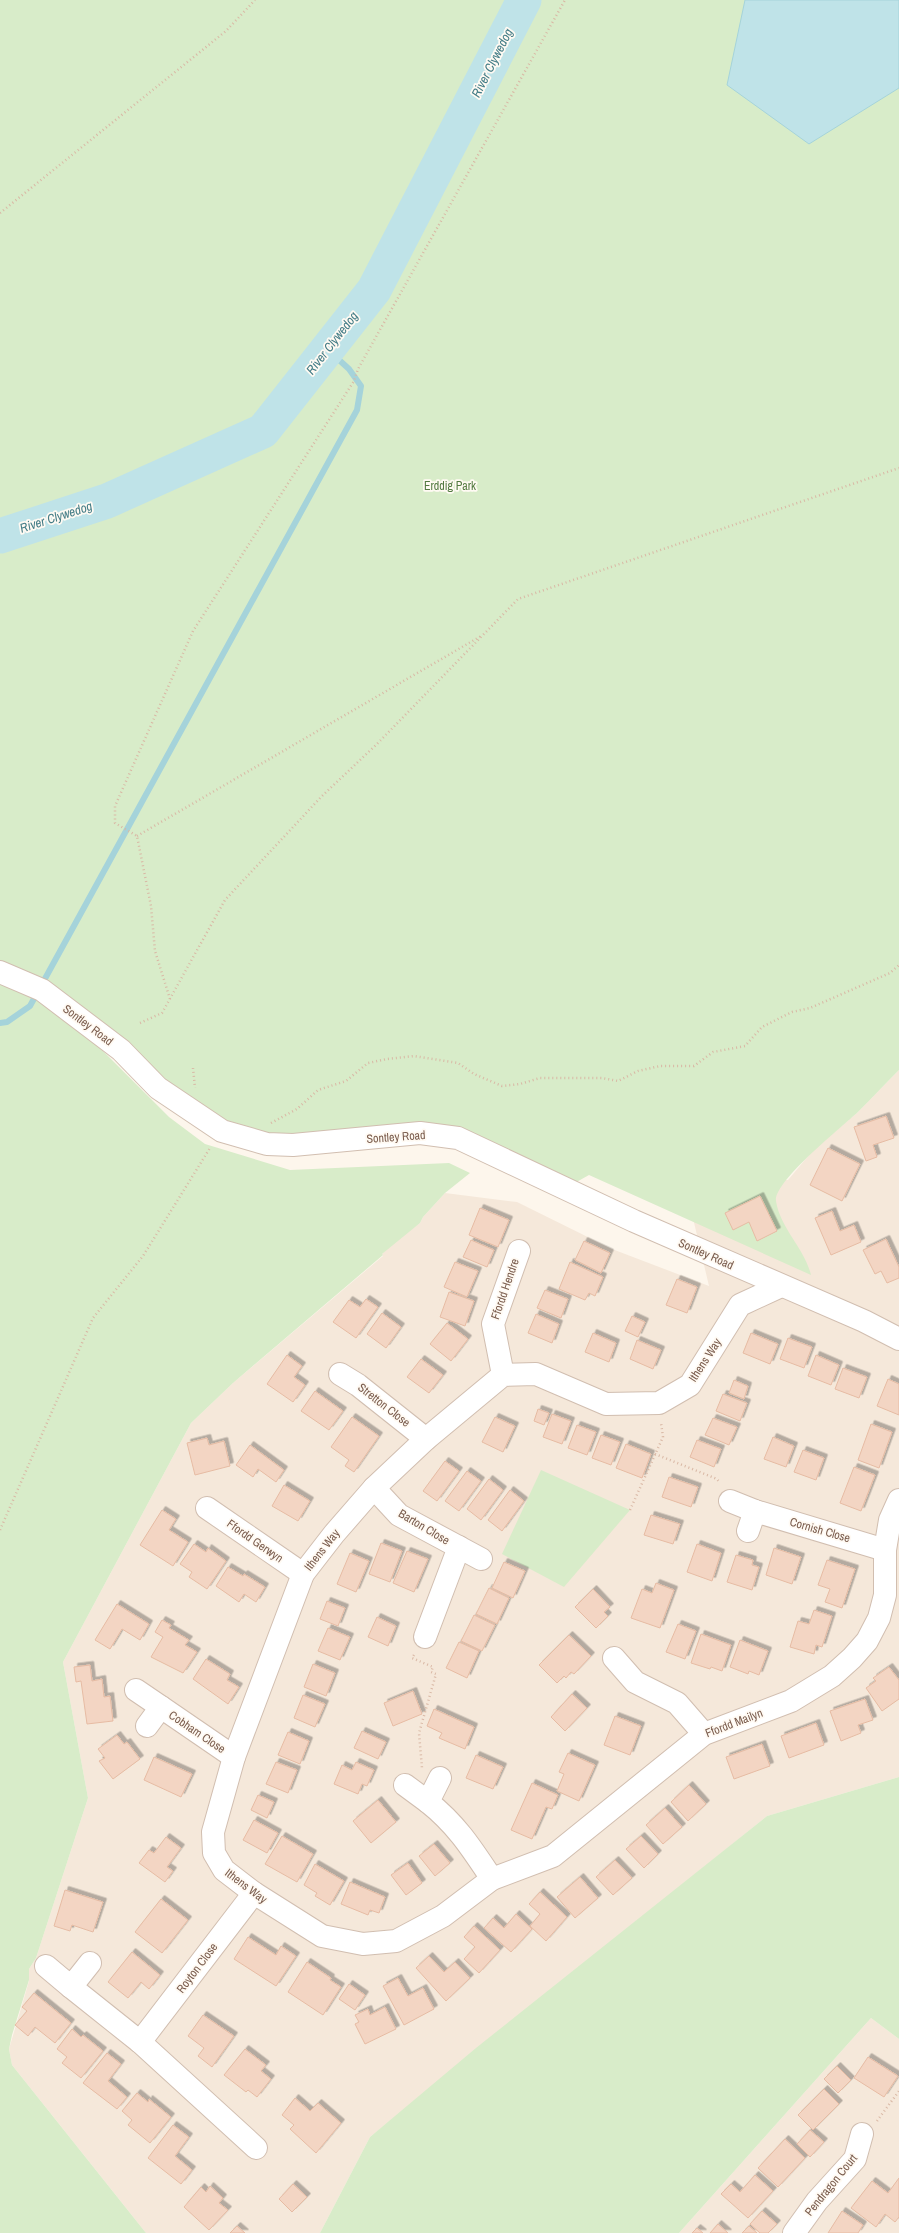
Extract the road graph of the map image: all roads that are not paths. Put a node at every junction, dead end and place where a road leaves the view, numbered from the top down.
1 (0, 972) edge
2 (519, 1251) dead end
3 (781, 1286) junction
4 (899, 1339) edge
5 (340, 1374) dead end
6 (503, 1375) junction
7 (426, 1439) junction
8 (374, 1488) junction
9 (899, 1500) edge
10 (730, 1501) road end
11 (208, 1508) dead end
12 (755, 1511) junction
13 (748, 1531) dead end
14 (459, 1547) junction
15 (884, 1550) junction
16 (481, 1559) dead end
17 (303, 1574) junction
18 (425, 1637) road end
19 (614, 1658) dead end
20 (136, 1690) dead end
21 (161, 1707) junction
22 (147, 1726) dead end
23 (704, 1734) junction
24 (234, 1757) junction
25 (440, 1778) dead end
26 (405, 1785) dead end
27 (428, 1802) junction
28 (492, 1879) junction
29 (254, 1893) junction
30 (443, 1916) joint
31 (90, 1963) dead end
32 (46, 1966) dead end
33 (71, 1987) junction
34 (140, 2042) junction
35 (862, 2134) dead end
36 (256, 2148) dead end
37 (794, 2233) edge

1 - 3 street, Sontley Road
2 - 6 street, Ffordd Hendre
3 - 4 street, Sontley Road
3 - 6 street, Ithens Way
5 - 7 street, Stretton Close
6 - 7 street, Ithens Way
7 - 8 street, Ithens Way
8 - 14 street, Barton Close
8 - 17 street, Ithens Way
9 - 15 street, Ffordd Mailyn
10 - 12 street, Cornish Close
11 - 17 street, Ffordd Gerwyn
12 - 13 street
12 - 15 street, Cornish Close
14 - 16 street, Barton Close
14 - 18 street, Barton Close
15 - 23 street, Ffordd Mailyn
17 - 24 street, Ithens Way
19 - 23 street
20 - 21 street, Cobham Close
21 - 22 street, Cobham Close
21 - 24 street, Cobham Close
23 - 28 street, Ffordd Mailyn
24 - 29 street, Ithens Way
25 - 27 street
26 - 27 street
27 - 28 street
28 - 30 street, Ffordd Mailyn
29 - 30 street, Ithens Way
29 - 34 street, Royton Close
31 - 33 street
32 - 33 street
33 - 34 street
34 - 36 street
35 - 37 street, Pendragon Court

